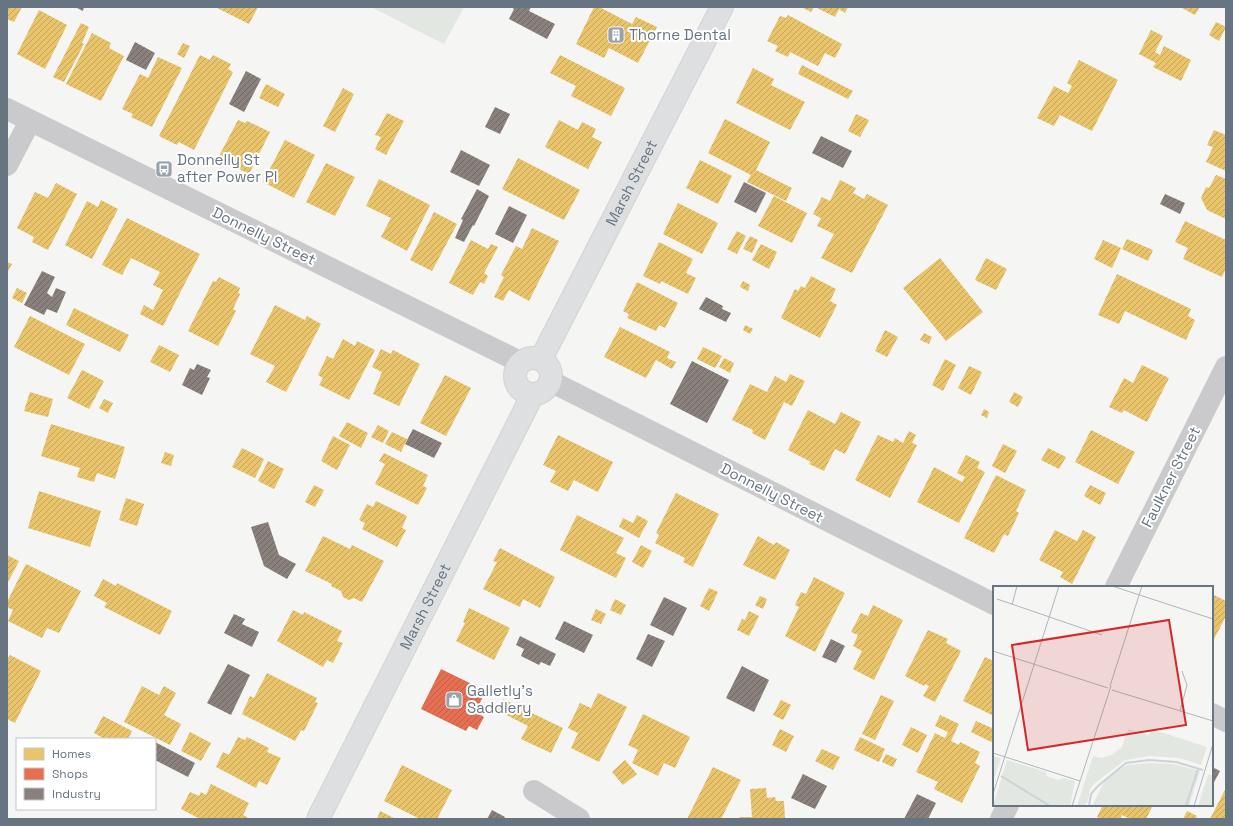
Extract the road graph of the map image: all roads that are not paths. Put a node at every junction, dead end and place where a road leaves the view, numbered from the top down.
1 (722, 7) edge
2 (7, 109) edge
3 (30, 121) junction
4 (7, 166) edge
5 (530, 361) junction
6 (1226, 367) edge
7 (550, 381) junction
8 (533, 394) junction
9 (1116, 586) edge
10 (993, 603) edge
11 (1213, 714) edge
12 (1226, 721) edge
13 (534, 791) dead end
14 (1008, 806) edge
15 (318, 819) edge
16 (579, 819) edge
17 (1001, 819) edge

1 - 5 main road, Marsh Street
2 - 3 street, Donnelly Street
3 - 4 street
3 - 5 street, Donnelly Street
5 - 7 main road
5 - 8 main road
6 - 9 street, Faulkner Street
7 - 8 main road
7 - 10 street, Donnelly Street
8 - 15 main road, Marsh Street
11 - 12 street
13 - 16 street
14 - 17 street

